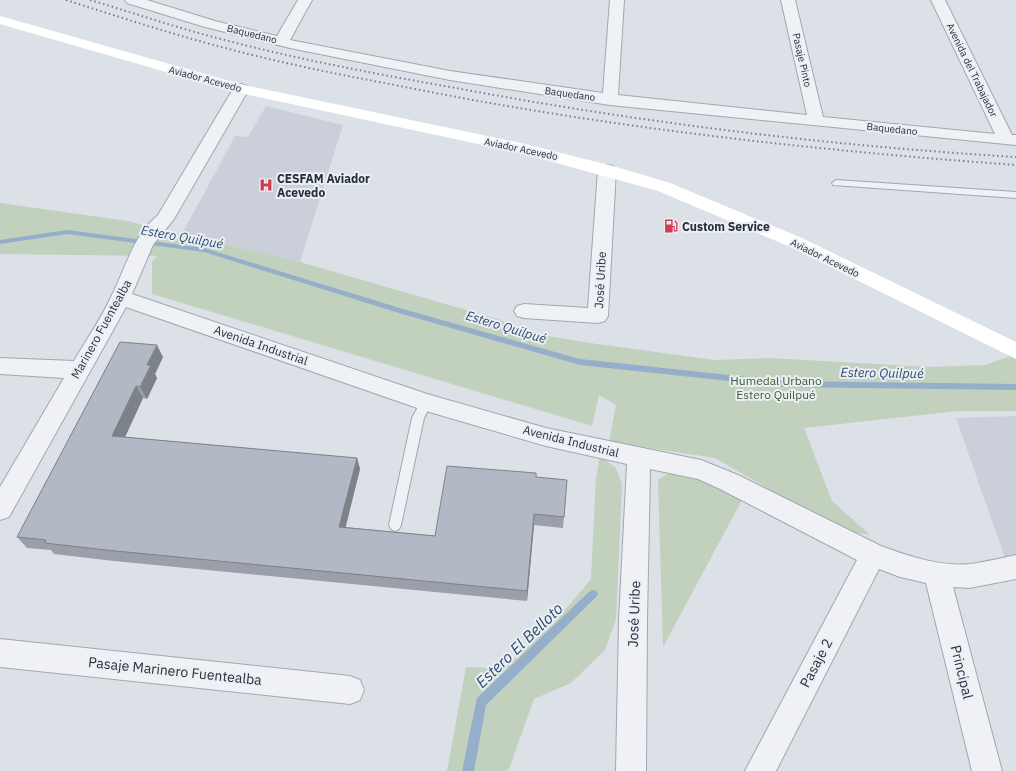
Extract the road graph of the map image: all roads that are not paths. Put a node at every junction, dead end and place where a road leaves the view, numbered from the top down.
1 (305, 0) edge
2 (617, 0) edge
3 (788, 0) edge
4 (938, 0) edge
5 (141, 1) edge
6 (0, 20) edge
7 (282, 41) junction
8 (241, 89) junction
9 (610, 100) junction
10 (816, 121) junction
11 (1011, 140) edge
12 (606, 170) junction
13 (836, 183) dead end
14 (1016, 195) edge
15 (121, 298) junction
16 (524, 311) dead end
17 (1016, 352) edge
18 (0, 366) edge
19 (78, 370) junction
20 (426, 402) junction
21 (639, 458) junction
22 (0, 509) edge
23 (395, 525) dead end
24 (873, 554) junction
25 (1014, 571) edge
26 (937, 574) junction
27 (0, 653) edge
28 (350, 690) dead end
29 (631, 771) edge
30 (760, 771) edge
31 (987, 771) edge

1 - 7 street
2 - 9 street
3 - 10 street, Pasaje Pinto
4 - 11 street, Avenida del Trabajador
5 - 7 street, Baquedano
6 - 8 main road, Aviador Acevedo
7 - 9 street, Baquedano
8 - 12 main road, Aviador Acevedo
8 - 15 street, Marinero Fuentealba
9 - 10 street, Baquedano
10 - 11 street, Baquedano
12 - 16 street, José Uribe
12 - 17 main road, Aviador Acevedo
13 - 14 lane
15 - 19 street, Marinero Fuentealba
15 - 20 street, Avenida Industrial
18 - 19 street
19 - 22 street, Marinero Fuentealba
20 - 21 street, Avenida Industrial
20 - 23 lane
21 - 24 street, Avenida Industrial
21 - 29 street, José Uribe
24 - 26 street, Avenida Industrial
24 - 30 street, Pasaje 2
25 - 26 street, Avenida Industrial
26 - 31 street, Principal
27 - 28 street, Pasaje Marinero Fuentealba

